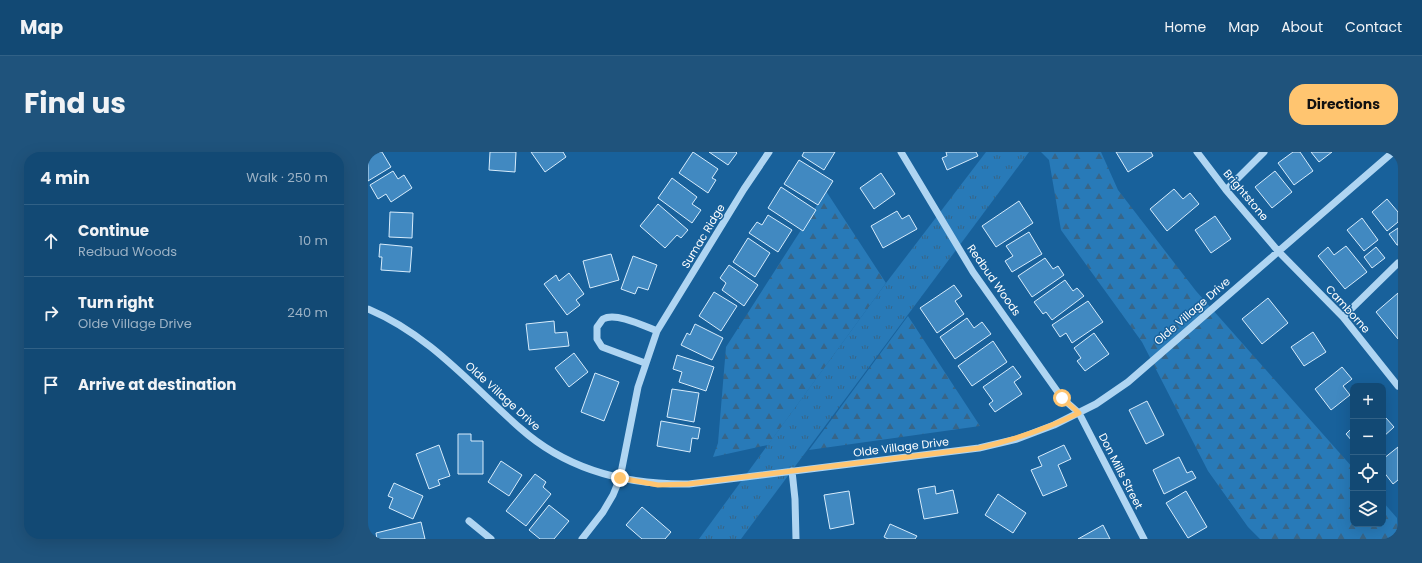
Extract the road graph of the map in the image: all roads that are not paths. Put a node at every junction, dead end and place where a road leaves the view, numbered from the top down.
1 (769, 152) edge
2 (900, 152) edge
3 (1197, 152) edge
4 (1264, 152) edge
5 (1393, 152) edge
6 (1226, 190) junction
7 (1278, 251) junction
8 (1398, 263) edge
9 (368, 309) edge
10 (1343, 317) junction
11 (657, 331) junction
12 (645, 363) junction
13 (1398, 386) edge
14 (1079, 413) junction
15 (792, 471) junction
16 (620, 478) junction
17 (468, 521) dead end
18 (491, 539) edge
19 (582, 539) edge
20 (796, 539) edge
21 (1144, 539) edge

1 - 11 street, Sumac Ridge
2 - 14 street, Redbud Woods
3 - 6 street, Brightstone
4 - 6 street
5 - 7 street, Olde Village Drive
6 - 7 street, Brightstone
7 - 10 street, Camborne
7 - 14 street, Olde Village Drive
8 - 10 street
9 - 16 street, Olde Village Drive
10 - 13 street, Camborne
11 - 12 street, Sumac Ridge
11 - 12 street
12 - 16 street, Sumac Ridge
14 - 15 street, Olde Village Drive
14 - 21 street, Don Mills Street
15 - 16 street, Olde Village Drive
15 - 20 street
16 - 19 street, Sumac Ridge
17 - 18 street

